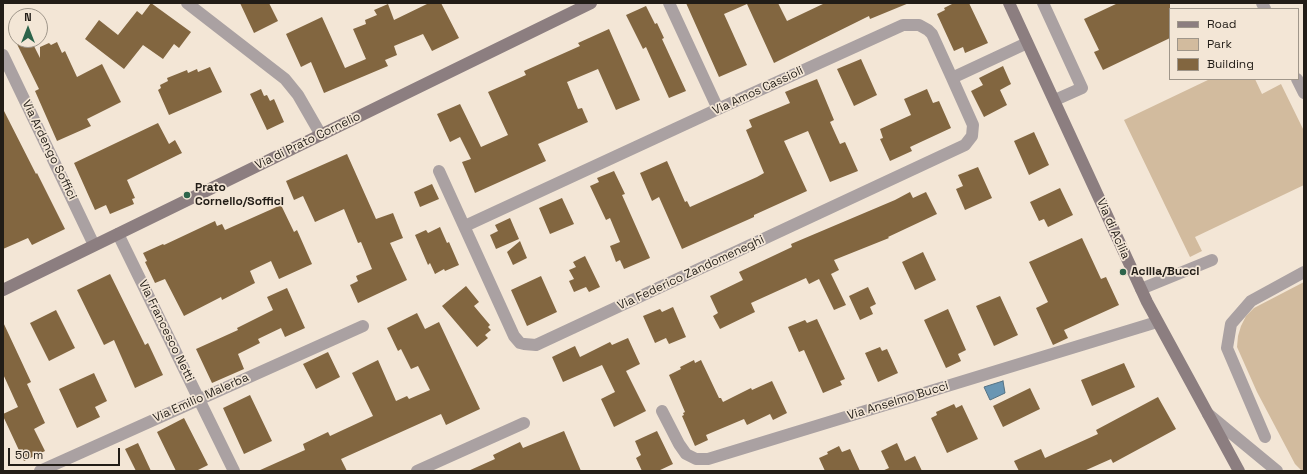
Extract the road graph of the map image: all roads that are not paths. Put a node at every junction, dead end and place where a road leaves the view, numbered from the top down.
1 (187, 3) edge
2 (591, 3) edge
3 (669, 3) edge
4 (1009, 3) edge
5 (1043, 3) edge
6 (1027, 42) junction
7 (3, 55) edge
8 (952, 78) junction
9 (1298, 80) edge
10 (1304, 93) edge
11 (1055, 100) junction
12 (718, 109) junction
13 (321, 135) junction
14 (439, 171) dead end
15 (465, 226) junction
16 (118, 234) junction
17 (94, 245) junction
18 (1212, 260) dead end
19 (1304, 272) edge
20 (1141, 289) junction
21 (3, 290) edge
22 (1157, 322) junction
23 (363, 326) dead end
24 (200, 398) junction
25 (662, 411) dead end
26 (1208, 414) junction
27 (524, 423) dead end
28 (1265, 437) dead end
29 (40, 471) edge
30 (234, 471) edge
31 (417, 471) edge
32 (1239, 471) edge
33 (1277, 471) edge

1 - 13 street
2 - 13 street, Via di Prato Cornelio
3 - 12 street
4 - 6 street, Via di Acilia
5 - 11 street
6 - 8 street
6 - 11 street, Via di Acilia
7 - 17 street, Via Ardengo Soffici
8 - 12 street, Via Amos Cassioli
8 - 15 street, Via Federico Zandomeneghi
9 - 10 street
11 - 20 street, Via di Acilia
12 - 15 street, Via Amos Cassioli
13 - 16 street, Via di Prato Cornelio
14 - 15 street, Via Federico Zandomeneghi
16 - 17 street, Via di Prato Cornelio
16 - 24 street, Via Francesco Netti
17 - 21 street, Via di Prato Cornelio
18 - 20 street
19 - 28 street
20 - 22 street, Via di Acilia
22 - 25 street, Via Anselmo Bucci
22 - 26 street, Via di Acilia
23 - 24 street, Via Emilio Malerba
24 - 29 street, Via Emilio Malerba
24 - 30 street, Via Francesco Netti
26 - 32 street, Via di Acilia
26 - 33 street
27 - 31 street

